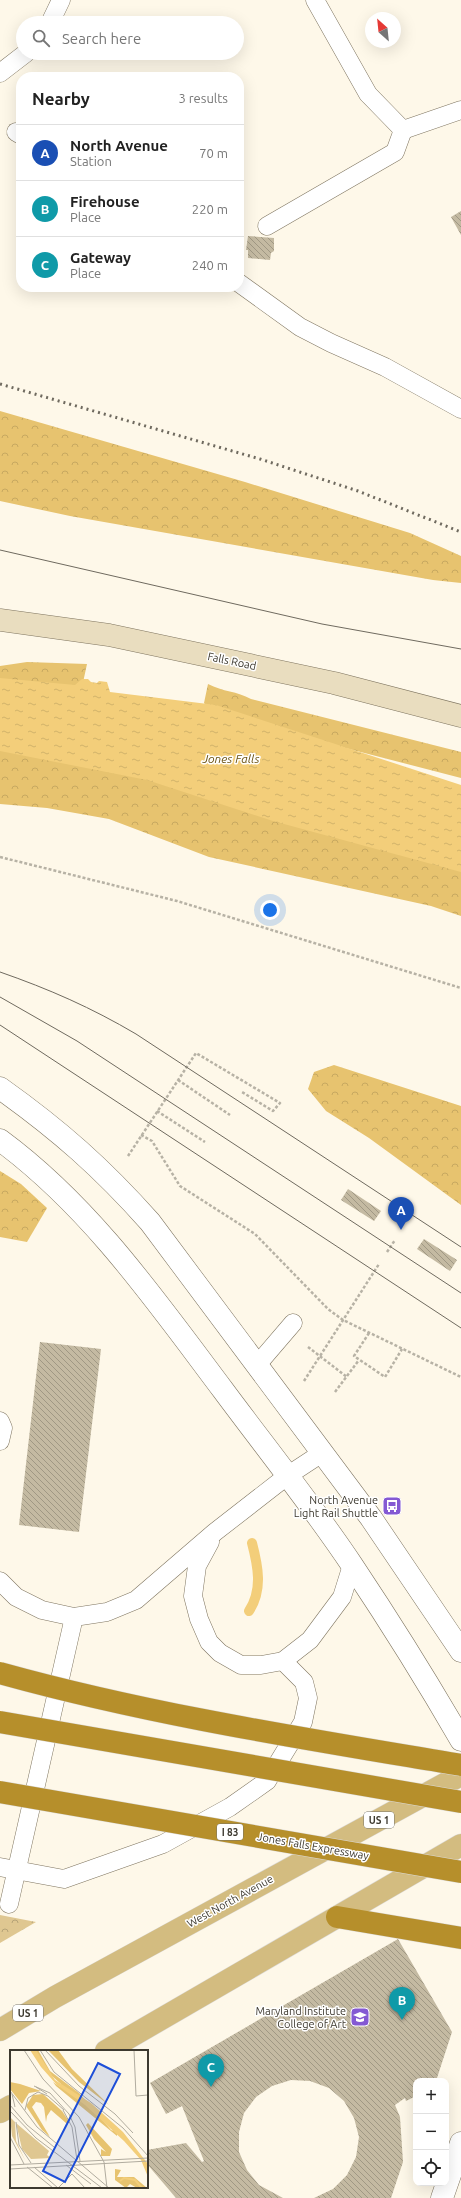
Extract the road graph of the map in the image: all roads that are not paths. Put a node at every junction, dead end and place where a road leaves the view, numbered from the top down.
1 (61, 0) edge
2 (315, 0) edge
3 (53, 16) edge
4 (17, 60) edge
5 (0, 73) edge
6 (461, 110) edge
7 (402, 130) junction
8 (267, 226) dead end
9 (244, 287) edge
10 (461, 409) edge
11 (0, 620) edge
12 (461, 716) edge
13 (0, 1088) edge
14 (0, 1140) edge
15 (293, 1323) dead end
16 (256, 1365) junction
17 (0, 1421) edge
18 (0, 1441) edge
19 (322, 1453) junction
20 (287, 1476) junction
21 (215, 1532) junction
22 (352, 1564) junction
23 (0, 1581) edge
24 (74, 1617) junction
25 (461, 1651) edge
26 (283, 1661) junction
27 (0, 1673) edge
28 (0, 1722) edge
29 (461, 1740) edge
30 (461, 1765) edge
31 (461, 1775) edge
32 (0, 1792) edge
33 (461, 1802) edge
34 (461, 1845) edge
35 (8, 1869) edge
36 (461, 1872) edge
37 (9, 1904) dead end
38 (337, 1917) junction
39 (461, 1938) edge
40 (0, 2030) edge
41 (108, 2050) edge
42 (10, 2107) edge
43 (0, 2112) edge
44 (461, 2143) edge
45 (442, 2198) edge

1 - 3 lane
2 - 7 lane
4 - 5 lane
6 - 7 lane
7 - 8 lane
9 - 10 lane
11 - 12 main road, Falls Road
13 - 16 street
14 - 20 street
15 - 16 lane
16 - 19 street
17 - 18 lane
19 - 20 lane
19 - 25 street
20 - 21 lane
20 - 22 street
21 - 24 lane
21 - 26 lane
22 - 26 lane
22 - 29 street
23 - 24 lane
24 - 35 lane
26 - 35 lane
27 - 30 highway, bridge
28 - 33 highway, bridge
31 - 40 main road, West North Avenue / US 1
32 - 36 highway, Jones Falls Expressway / I 83, bridge
34 - 38 main road
35 - 37 lane
38 - 39 highway
38 - 41 main road
42 - 43 main road
44 - 45 street

